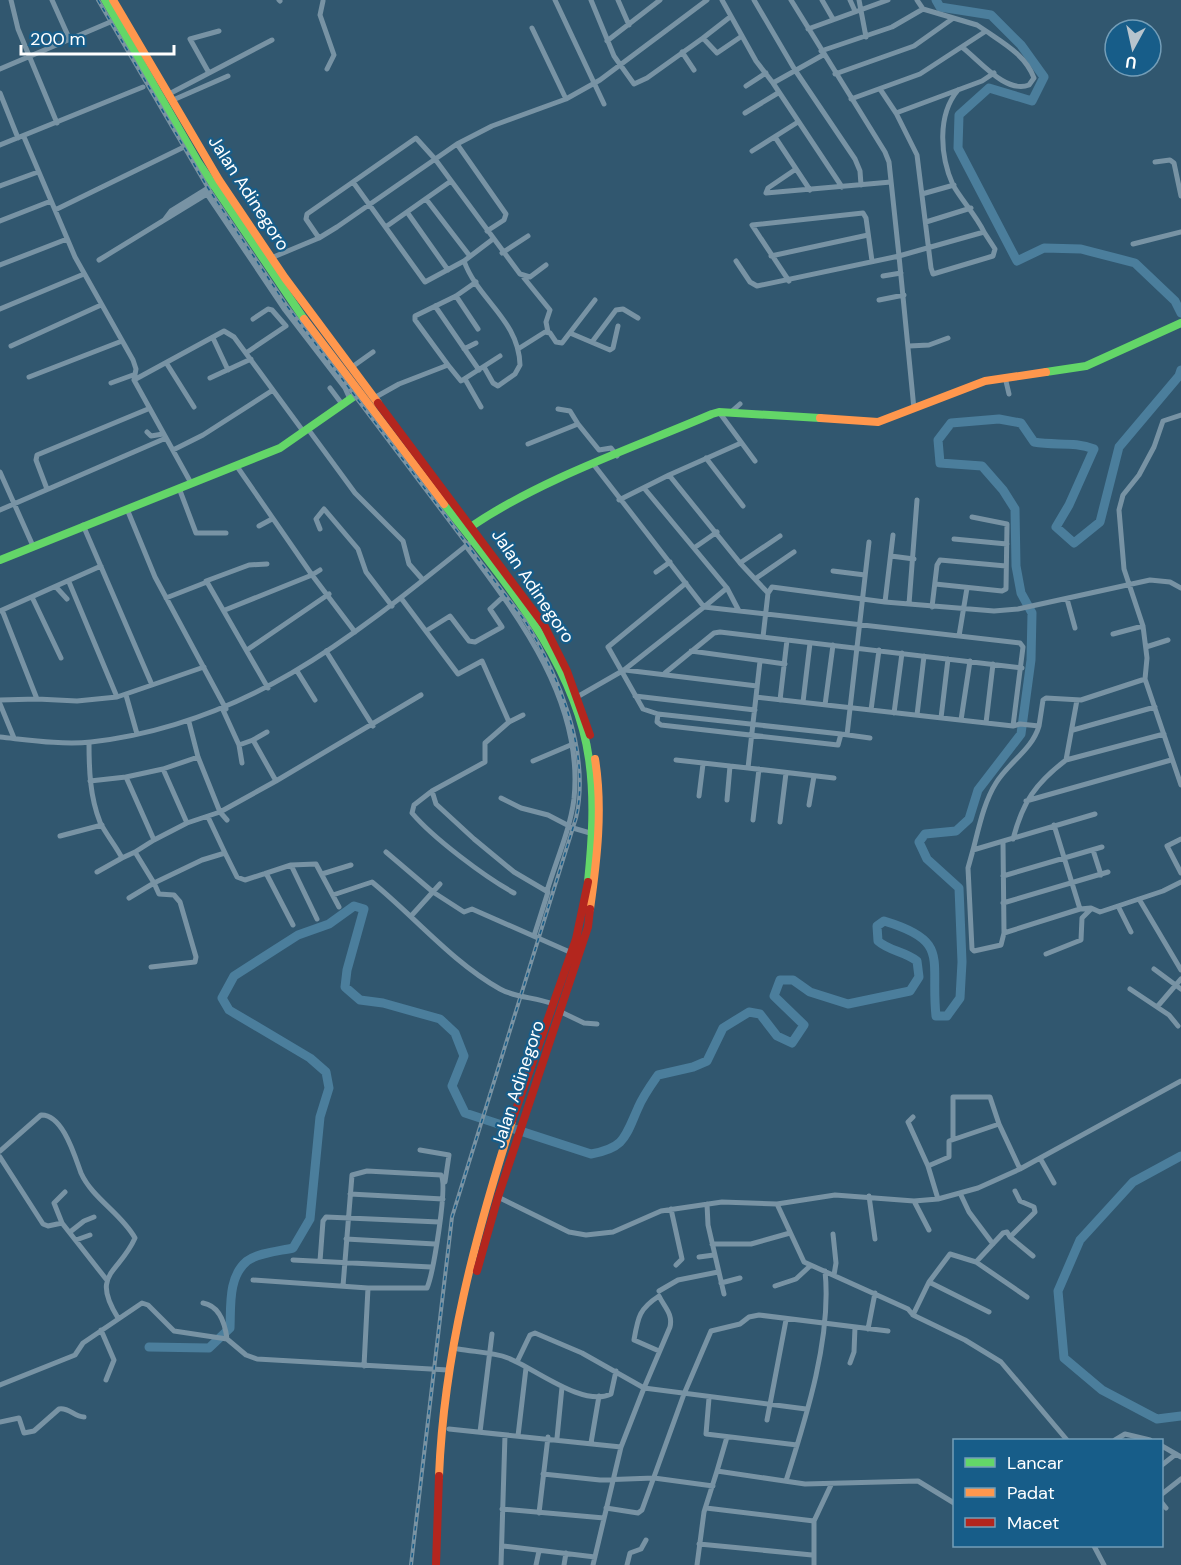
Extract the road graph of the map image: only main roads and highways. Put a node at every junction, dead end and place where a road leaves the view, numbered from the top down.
1 (105, 0) edge
2 (113, 0) edge
3 (151, 75) junction
4 (159, 89) junction
5 (1177, 326) edge
6 (358, 393) junction
7 (472, 526) junction
8 (0, 560) edge
9 (509, 583) junction
10 (517, 594) junction
11 (570, 971) junction
12 (556, 1008) junction
13 (510, 1146) junction
14 (480, 1243) junction
15 (436, 1565) edge
16 (443, 1565) edge

1 - 3 main road
2 - 3 main road
3 - 4 main road
4 - 6 main road
4 - 7 main road, Jalan Adinegoro
5 - 7 main road
6 - 8 main road
6 - 9 main road
7 - 9 main road, Jalan Adinegoro
9 - 10 main road
10 - 11 main road
10 - 11 main road, Jalan Adinegoro
11 - 12 main road
12 - 13 main road, Jalan Adinegoro
12 - 13 main road, Jalan Adinegoro
13 - 14 main road, Jalan Adinegoro
13 - 14 main road, Jalan Adinegoro
14 - 15 main road, Jalan Adinegoro
14 - 16 main road, Jalan Adinegoro

